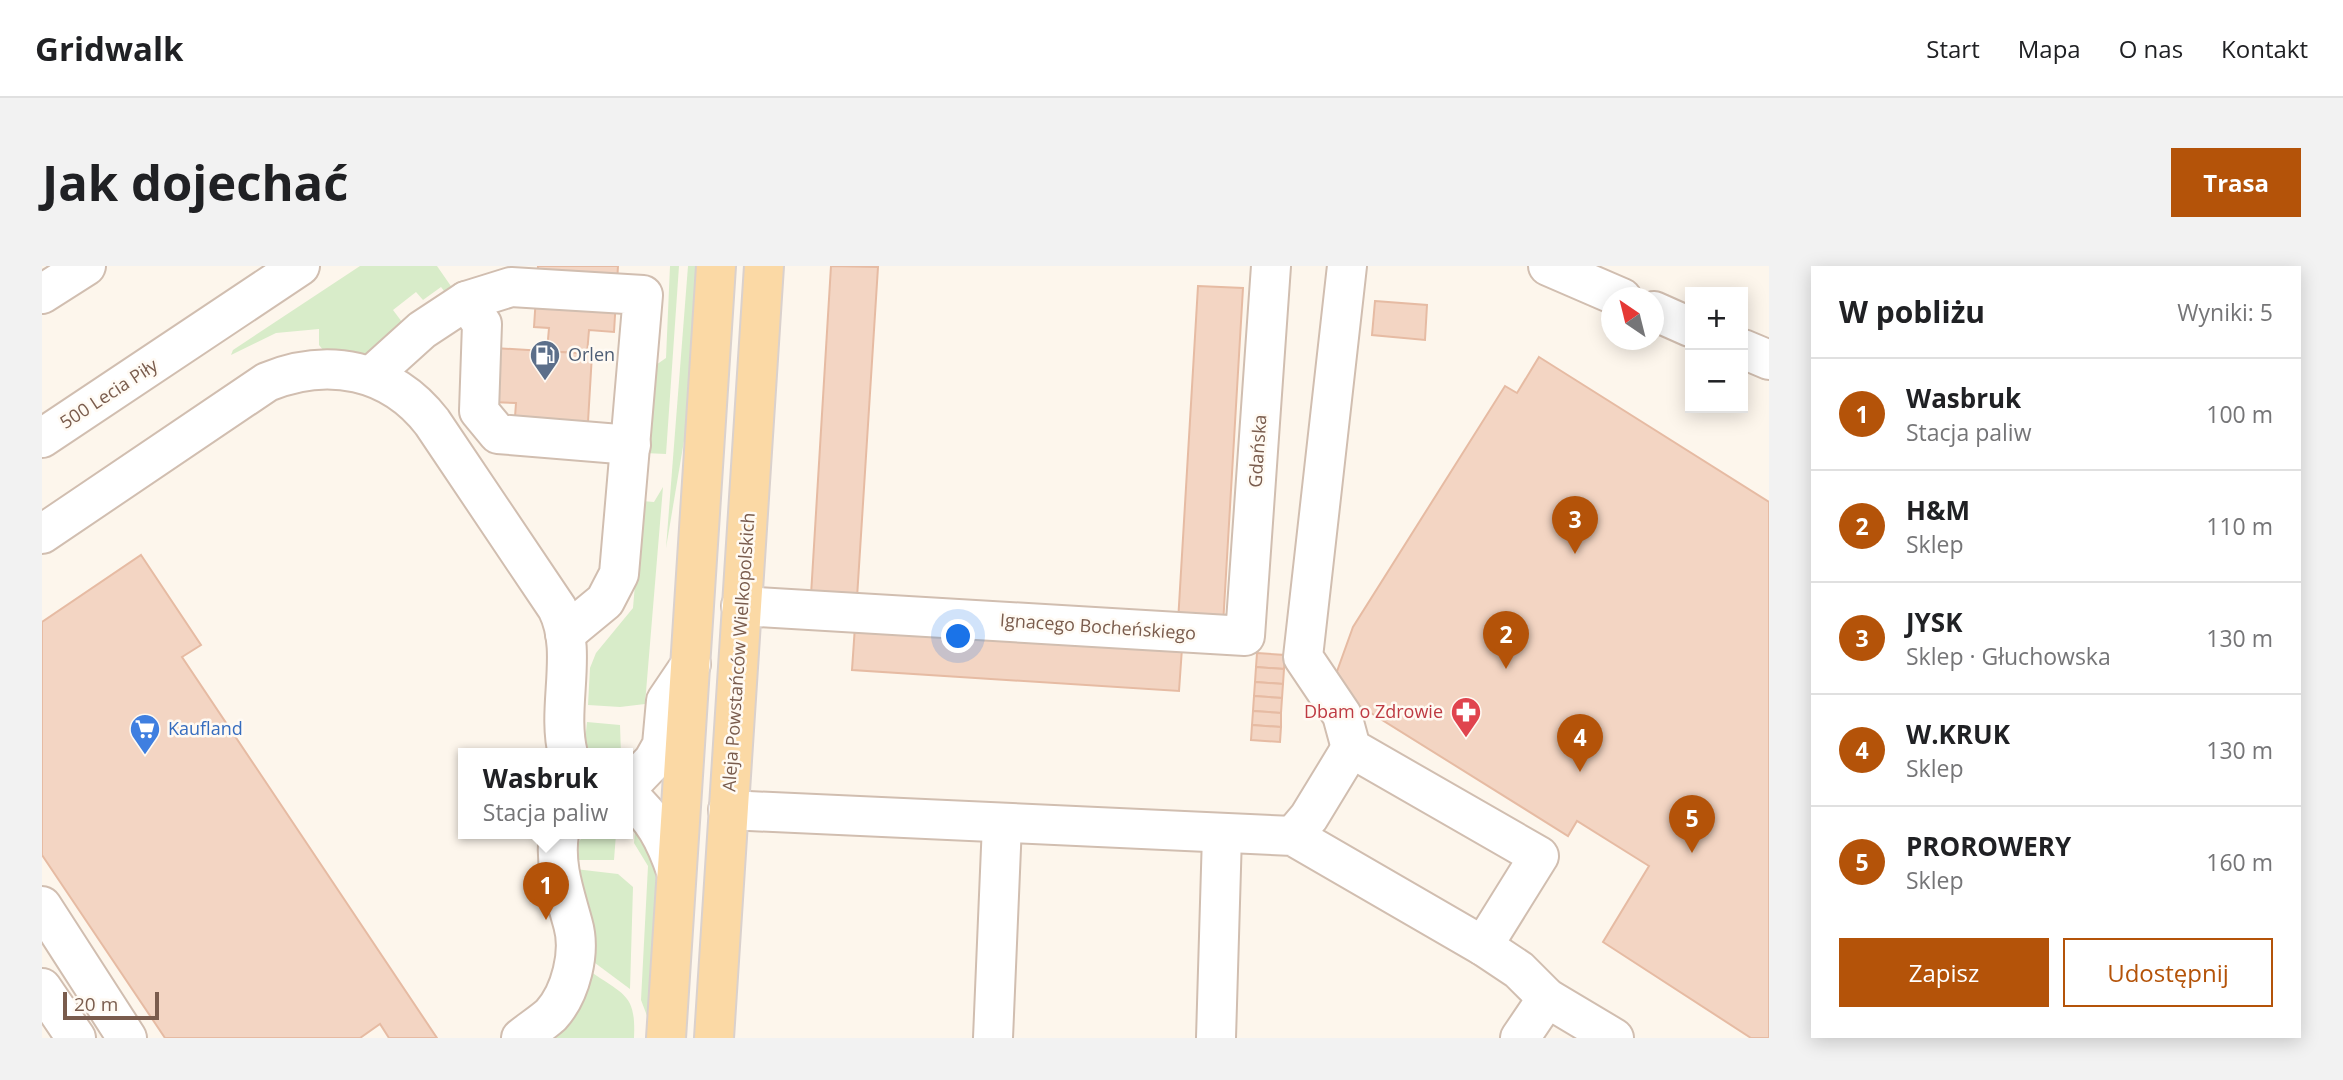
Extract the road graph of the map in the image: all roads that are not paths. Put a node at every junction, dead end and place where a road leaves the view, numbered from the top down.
1 (86, 266) edge
2 (251, 266) edge
3 (300, 266) edge
4 (716, 266) edge
5 (764, 266) edge
6 (1272, 266) edge
7 (1347, 266) edge
8 (1548, 266) edge
9 (1601, 289) edge
10 (42, 294) edge
11 (466, 301) junction
12 (1664, 315) edge
13 (1685, 325) edge
14 (175, 350) junction
15 (1745, 350) edge
16 (1769, 360) edge
17 (371, 376) junction
18 (42, 438) edge
19 (631, 445) junction
20 (42, 534) edge
21 (741, 606) junction
22 (565, 634) junction
23 (1245, 636) joint
24 (691, 664) junction
25 (567, 748) edge
26 (1351, 748) junction
27 (633, 782) edge
28 (633, 800) edge
29 (729, 810) junction
30 (1002, 824) junction
31 (1222, 835) junction
32 (1293, 836) junction
33 (559, 839) edge
34 (677, 871) junction
35 (42, 906) edge
36 (1483, 946) junction
37 (42, 988) edge
38 (1547, 998) junction
39 (76, 1038) edge
40 (127, 1038) edge
41 (521, 1038) edge
42 (666, 1038) edge
43 (714, 1038) edge
44 (993, 1038) edge
45 (1216, 1038) edge
46 (1520, 1038) edge
47 (1614, 1038) edge

1 - 10 street
2 - 14 street, 500 Lecia Piły
3 - 14 street, 500 Lecia Piły
4 - 24 main road
5 - 21 main road, Aleja Powstańców Wielkopolskich
6 - 23 street, Gdańska
7 - 26 street
8 - 9 street
11 - 17 street
11 - 19 street
11 - 19 street
12 - 13 street
14 - 18 street, 500 Lecia Piły
15 - 16 street
17 - 20 street
17 - 22 street
19 - 22 street
21 - 23 street, Ignacego Bocheńskiego
21 - 29 main road, Aleja Powstańców Wielkopolskich
22 - 25 street
24 - 27 street
24 - 34 main road
26 - 32 street
26 - 36 street
28 - 34 street
29 - 30 street
29 - 43 main road, Aleja Powstańców Wielkopolskich
30 - 31 street
30 - 44 street
31 - 32 street
31 - 45 street
32 - 36 street
33 - 41 street
34 - 42 main road
35 - 40 street
36 - 38 street
37 - 39 street
38 - 46 street
38 - 47 street

